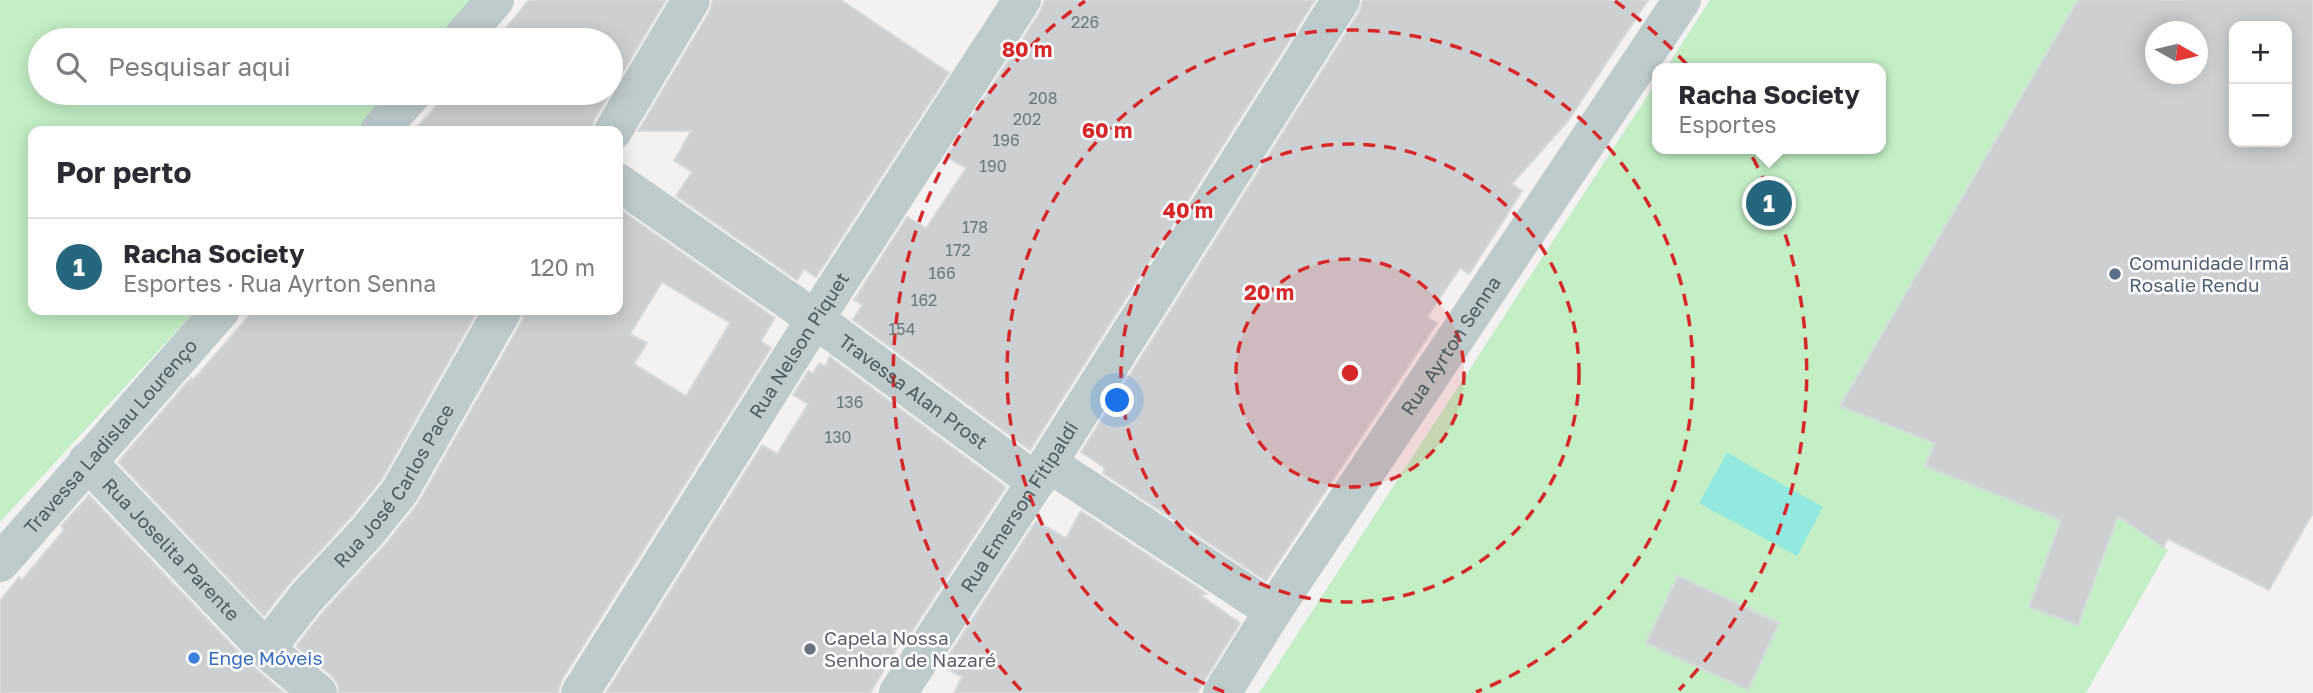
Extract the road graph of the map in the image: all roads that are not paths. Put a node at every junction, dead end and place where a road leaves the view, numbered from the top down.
1 (495, 0) edge
2 (691, 0) edge
3 (1022, 0) edge
4 (1341, 0) edge
5 (1682, 0) edge
6 (470, 28) edge
7 (402, 105) edge
8 (383, 126) edge
9 (616, 126) edge
10 (623, 185) edge
11 (217, 315) edge
12 (500, 315) edge
13 (815, 319) junction
14 (88, 461) junction
15 (1042, 472) junction
16 (0, 564) edge
17 (1273, 611) junction
18 (266, 649) junction
19 (318, 693) edge
20 (580, 693) edge
21 (898, 693) edge
22 (1222, 693) edge

1 - 6 street
2 - 9 street
3 - 13 street, Rua Nelson Piquet
4 - 15 street, Rua Emerson Fitipaldi
5 - 17 street, Rua Ayrton Senna
7 - 8 street
10 - 13 street, Travessa Alan Prost
11 - 14 street, Travessa Ladislau Lourenço
12 - 18 street, Rua José Carlos Pace
13 - 15 street, Travessa Alan Prost
13 - 20 street, Rua Nelson Piquet
14 - 16 street, Travessa Ladislau Lourenço
14 - 18 street, Rua Joselita Parente
15 - 17 street, Travessa Alan Prost
15 - 21 street, Rua Emerson Fitipaldi
17 - 22 street, Rua Ayrton Senna
18 - 19 street, Rua Joselita Parente

